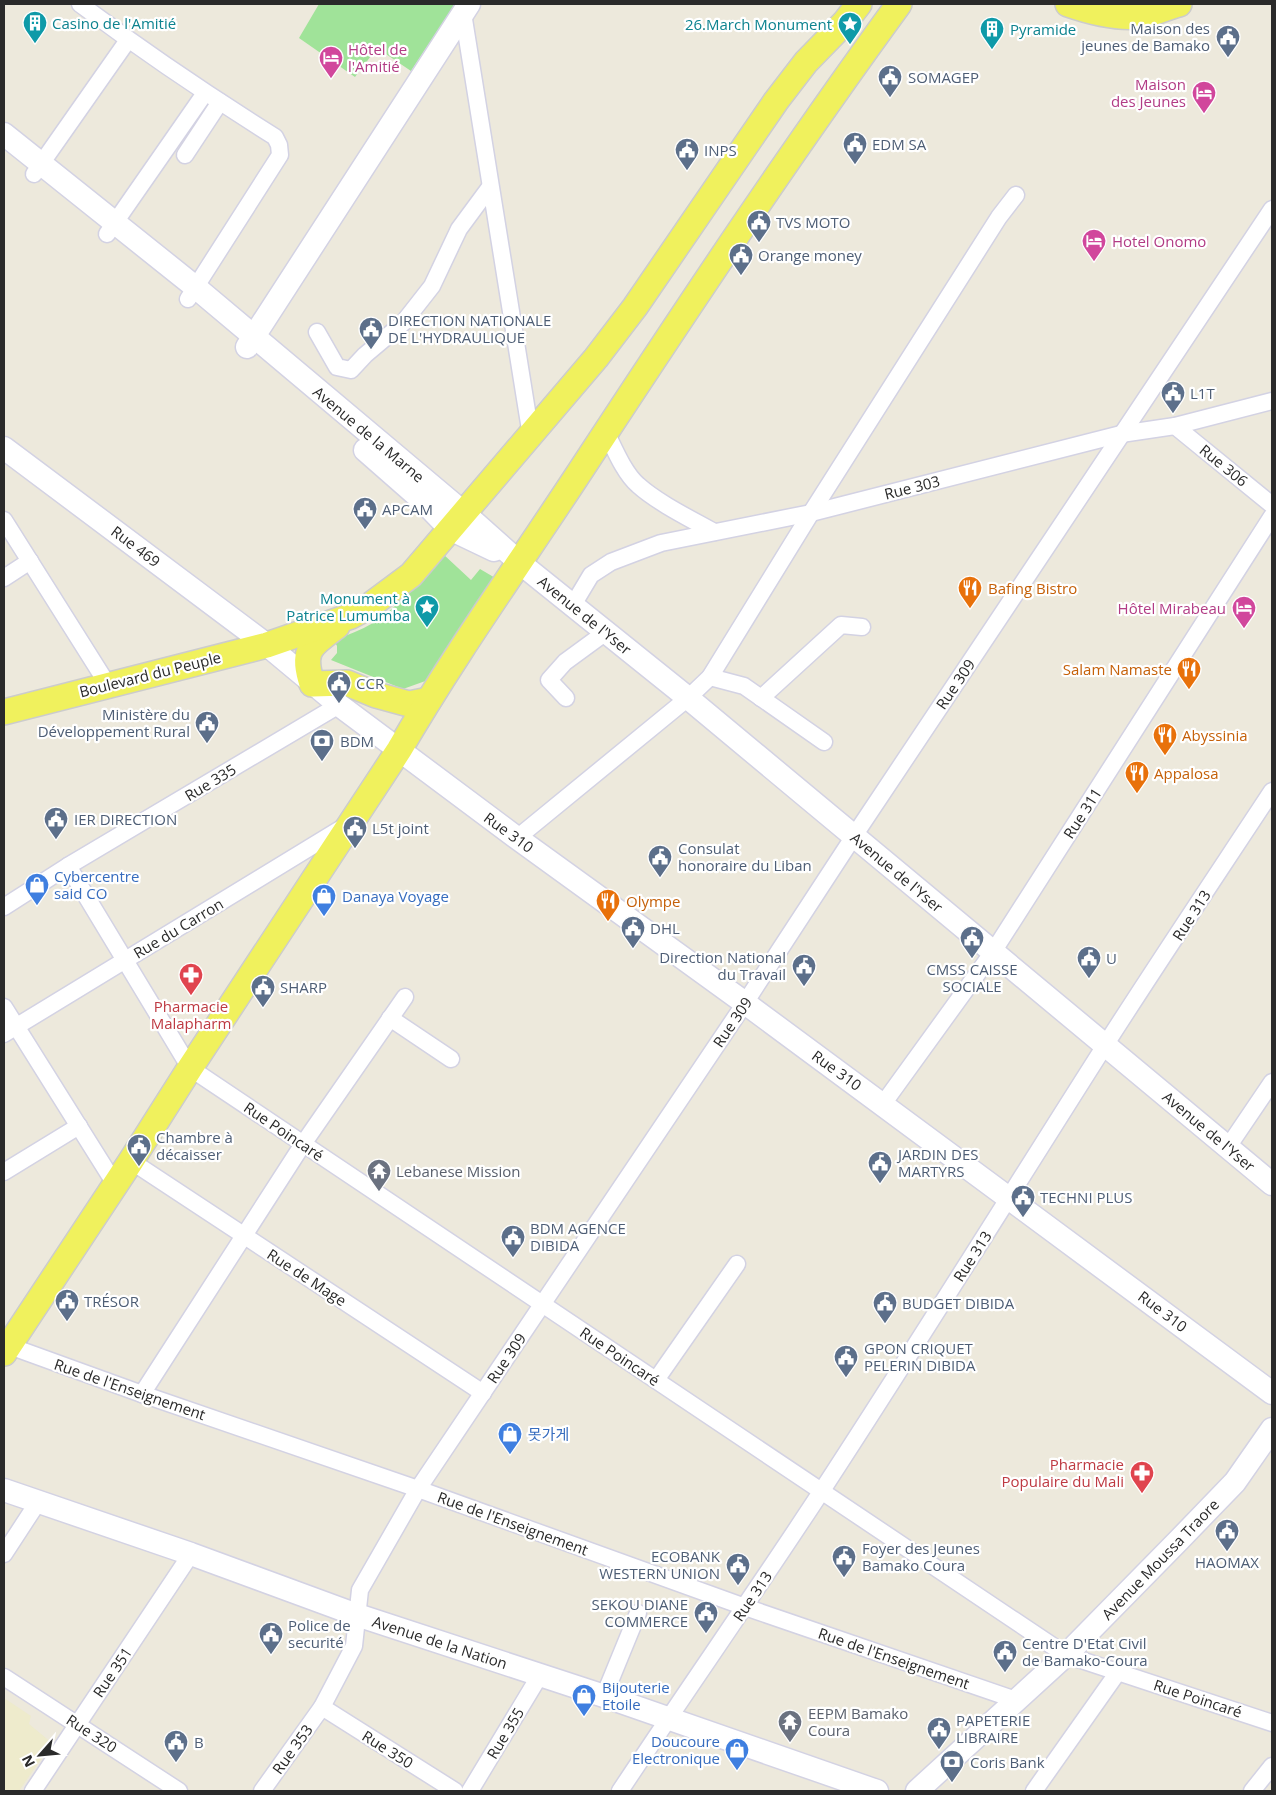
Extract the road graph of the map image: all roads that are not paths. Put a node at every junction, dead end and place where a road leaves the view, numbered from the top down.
1 (80, 4) edge
2 (859, 4) edge
3 (899, 4) edge
4 (1068, 4) edge
5 (1179, 4) edge
6 (466, 8) edge
7 (128, 40) junction
8 (789, 83) junction
9 (205, 93) junction
10 (220, 102) junction
11 (824, 107) junction
12 (4, 134) edge
13 (4, 147) edge
14 (185, 155) dead end
15 (38, 169) junction
16 (490, 187) junction
17 (1016, 195) dead end
18 (1272, 209) edge
19 (111, 228) junction
20 (191, 292) junction
21 (317, 332) dead end
22 (250, 342) junction
23 (1272, 401) edge
24 (1175, 426) junction
25 (606, 432) junction
26 (1122, 434) junction
27 (530, 436) junction
28 (4, 448) edge
29 (1272, 505) edge
30 (811, 513) junction
31 (1272, 516) edge
32 (4, 520) edge
33 (457, 521) junction
34 (714, 532) junction
35 (30, 561) junction
36 (520, 563) junction
37 (4, 578) edge
38 (573, 605) junction
39 (351, 616) junction
40 (862, 627) dead end
41 (606, 632) junction
42 (267, 645) junction
43 (710, 676) junction
44 (312, 684) junction
45 (108, 685) junction
46 (566, 698) dead end
47 (688, 698) junction
48 (761, 698) junction
49 (428, 700) junction
50 (339, 705) junction
51 (4, 712) edge
52 (824, 742) dead end
53 (400, 750) junction
54 (1272, 791) edge
55 (353, 821) junction
56 (854, 836) junction
57 (516, 838) junction
58 (68, 866) junction
59 (4, 907) edge
60 (993, 952) junction
61 (124, 960) junction
62 (404, 997) dead end
63 (745, 1003) junction
64 (4, 1007) edge
65 (390, 1018) junction
66 (10, 1031) edge
67 (1105, 1045) junction
68 (451, 1059) dead end
69 (190, 1068) junction
70 (1272, 1082) edge
71 (883, 1104) junction
72 (79, 1126) junction
73 (303, 1144) junction
74 (1228, 1147) junction
75 (131, 1161) junction
76 (4, 1172) edge
77 (116, 1184) junction
78 (1272, 1184) edge
79 (1010, 1198) junction
80 (243, 1235) junction
81 (737, 1264) dead end
82 (542, 1304) junction
83 (5, 1348) edge
84 (656, 1380) junction
85 (483, 1392) junction
86 (1272, 1392) edge
87 (142, 1394) junction
88 (1272, 1429) edge
89 (418, 1489) junction
90 (4, 1490) edge
91 (822, 1491) junction
92 (38, 1502) junction
93 (4, 1554) edge
94 (191, 1554) junction
95 (746, 1607) junction
96 (638, 1613) dead end
97 (357, 1615) junction
98 (1066, 1655) junction
99 (1118, 1672) junction
100 (540, 1675) junction
101 (4, 1677) edge
102 (604, 1696) junction
103 (1016, 1700) junction
104 (322, 1707) junction
105 (668, 1718) junction
106 (1272, 1723) edge
107 (78, 1724) junction
108 (1272, 1766) edge
109 (33, 1791) edge
110 (179, 1791) edge
111 (262, 1791) edge
112 (454, 1791) edge
113 (470, 1791) edge
114 (620, 1791) edge
115 (877, 1791) edge
116 (917, 1791) edge
117 (1034, 1791) edge
118 (1252, 1791) edge

1 - 7 street
2 - 8 main road
3 - 11 main road
4 - 5 main road
6 - 16 street
6 - 22 street
7 - 9 street
7 - 15 street
8 - 11 main road
8 - 27 main road
9 - 10 street
9 - 19 street
10 - 14 street
10 - 20 street
11 - 25 main road
12 - 15 street, Avenue de la Marne
13 - 15 street, Avenue de la Marne
15 - 19 street, Avenue de la Marne
16 - 21 street
16 - 27 street
17 - 30 street
18 - 26 street, Rue 309
19 - 20 street, Avenue de la Marne
20 - 22 street, Avenue de la Marne
22 - 33 street, Avenue de la Marne
23 - 24 street, Rue 303
24 - 26 street, Rue 303
24 - 29 street, Rue 306
25 - 34 street
25 - 36 main road
26 - 30 street, Rue 303
26 - 56 street, Rue 309
27 - 33 main road
28 - 42 street, Rue 469
30 - 34 street, Rue 303
30 - 43 street
31 - 60 street, Rue 311
32 - 35 street
33 - 36 street, Avenue de la Marne
33 - 39 main road
34 - 38 street, Rue 303
35 - 37 street
35 - 45 street
36 - 38 street, Avenue de l'Yser
36 - 49 main road
38 - 41 street, Avenue de l'Yser
39 - 42 main road, Boulevard du Peuple
39 - 44 main road
40 - 48 street
41 - 46 street
41 - 47 street, Avenue de l'Yser
42 - 44 street, Rue 469
42 - 45 main road, Boulevard du Peuple
43 - 47 street
43 - 48 street
44 - 49 main road
44 - 50 street, Rue 469
45 - 51 main road, Boulevard du Peuple
47 - 56 street, Avenue de l'Yser
47 - 57 street
48 - 52 street
49 - 53 main road
50 - 53 street, Rue 310
50 - 58 street, Rue 335
53 - 55 main road
53 - 57 street, Rue 310
54 - 67 street, Rue 313
55 - 61 street, Rue du Carron
55 - 69 main road
56 - 60 street, Avenue de l'Yser
56 - 63 street, Rue 309
57 - 63 street, Rue 310
58 - 59 street, Rue 335
58 - 61 street, Rue Poincaré
60 - 67 street, Avenue de l'Yser
60 - 71 street, Rue 311
61 - 66 street, Rue du Carron
61 - 69 street, Rue Poincaré
62 - 65 street
63 - 71 street, Rue 310
63 - 82 street, Rue 309
64 - 66 street
65 - 68 street
65 - 73 street
66 - 72 street
67 - 74 street, Avenue de l'Yser
67 - 79 street, Rue 313
69 - 73 street, Rue Poincaré
69 - 75 main road
70 - 74 street
71 - 79 street, Rue 310
72 - 76 street
72 - 77 street
73 - 80 street
73 - 82 street, Rue Poincaré
74 - 78 street, Avenue de l'Yser
75 - 77 main road
75 - 80 street, Rue de Mage
77 - 83 main road
79 - 86 street, Rue 310
79 - 91 street, Rue 313
80 - 85 street, Rue de Mage
80 - 87 street
81 - 84 street
82 - 84 street, Rue Poincaré
82 - 85 street, Rue 309
83 - 87 street, Rue de l'Enseignement
84 - 91 street, Rue Poincaré
85 - 89 street, Rue 309
87 - 89 street, Rue de l'Enseignement
88 - 98 street, Avenue Moussa Traore
89 - 95 street, Rue de l'Enseignement
89 - 97 street, Rue 309
90 - 92 street, Avenue de la Nation
91 - 95 street, Rue 313
91 - 98 street, Rue Poincaré
92 - 93 street
92 - 94 street, Avenue de la Nation
94 - 97 street, Avenue de la Nation
94 - 107 street, Rue 351
95 - 103 street, Rue de l'Enseignement
95 - 105 street, Rue 313
96 - 102 street
97 - 100 street, Avenue de la Nation
97 - 104 street, Rue 353
98 - 99 street, Rue Poincaré
98 - 103 street, Avenue Moussa Traore
99 - 106 street, Rue Poincaré
99 - 117 street
100 - 102 street, Avenue de la Nation
100 - 113 street, Rue 355
101 - 107 street, Rue 320
102 - 105 street, Avenue de la Nation
103 - 116 street, Avenue Moussa Traore
104 - 111 street, Rue 353
104 - 112 street, Rue 350
105 - 114 street, Rue 313
105 - 115 street, Avenue de la Nation
107 - 109 street, Rue 351
107 - 110 street, Rue 320
108 - 118 street

